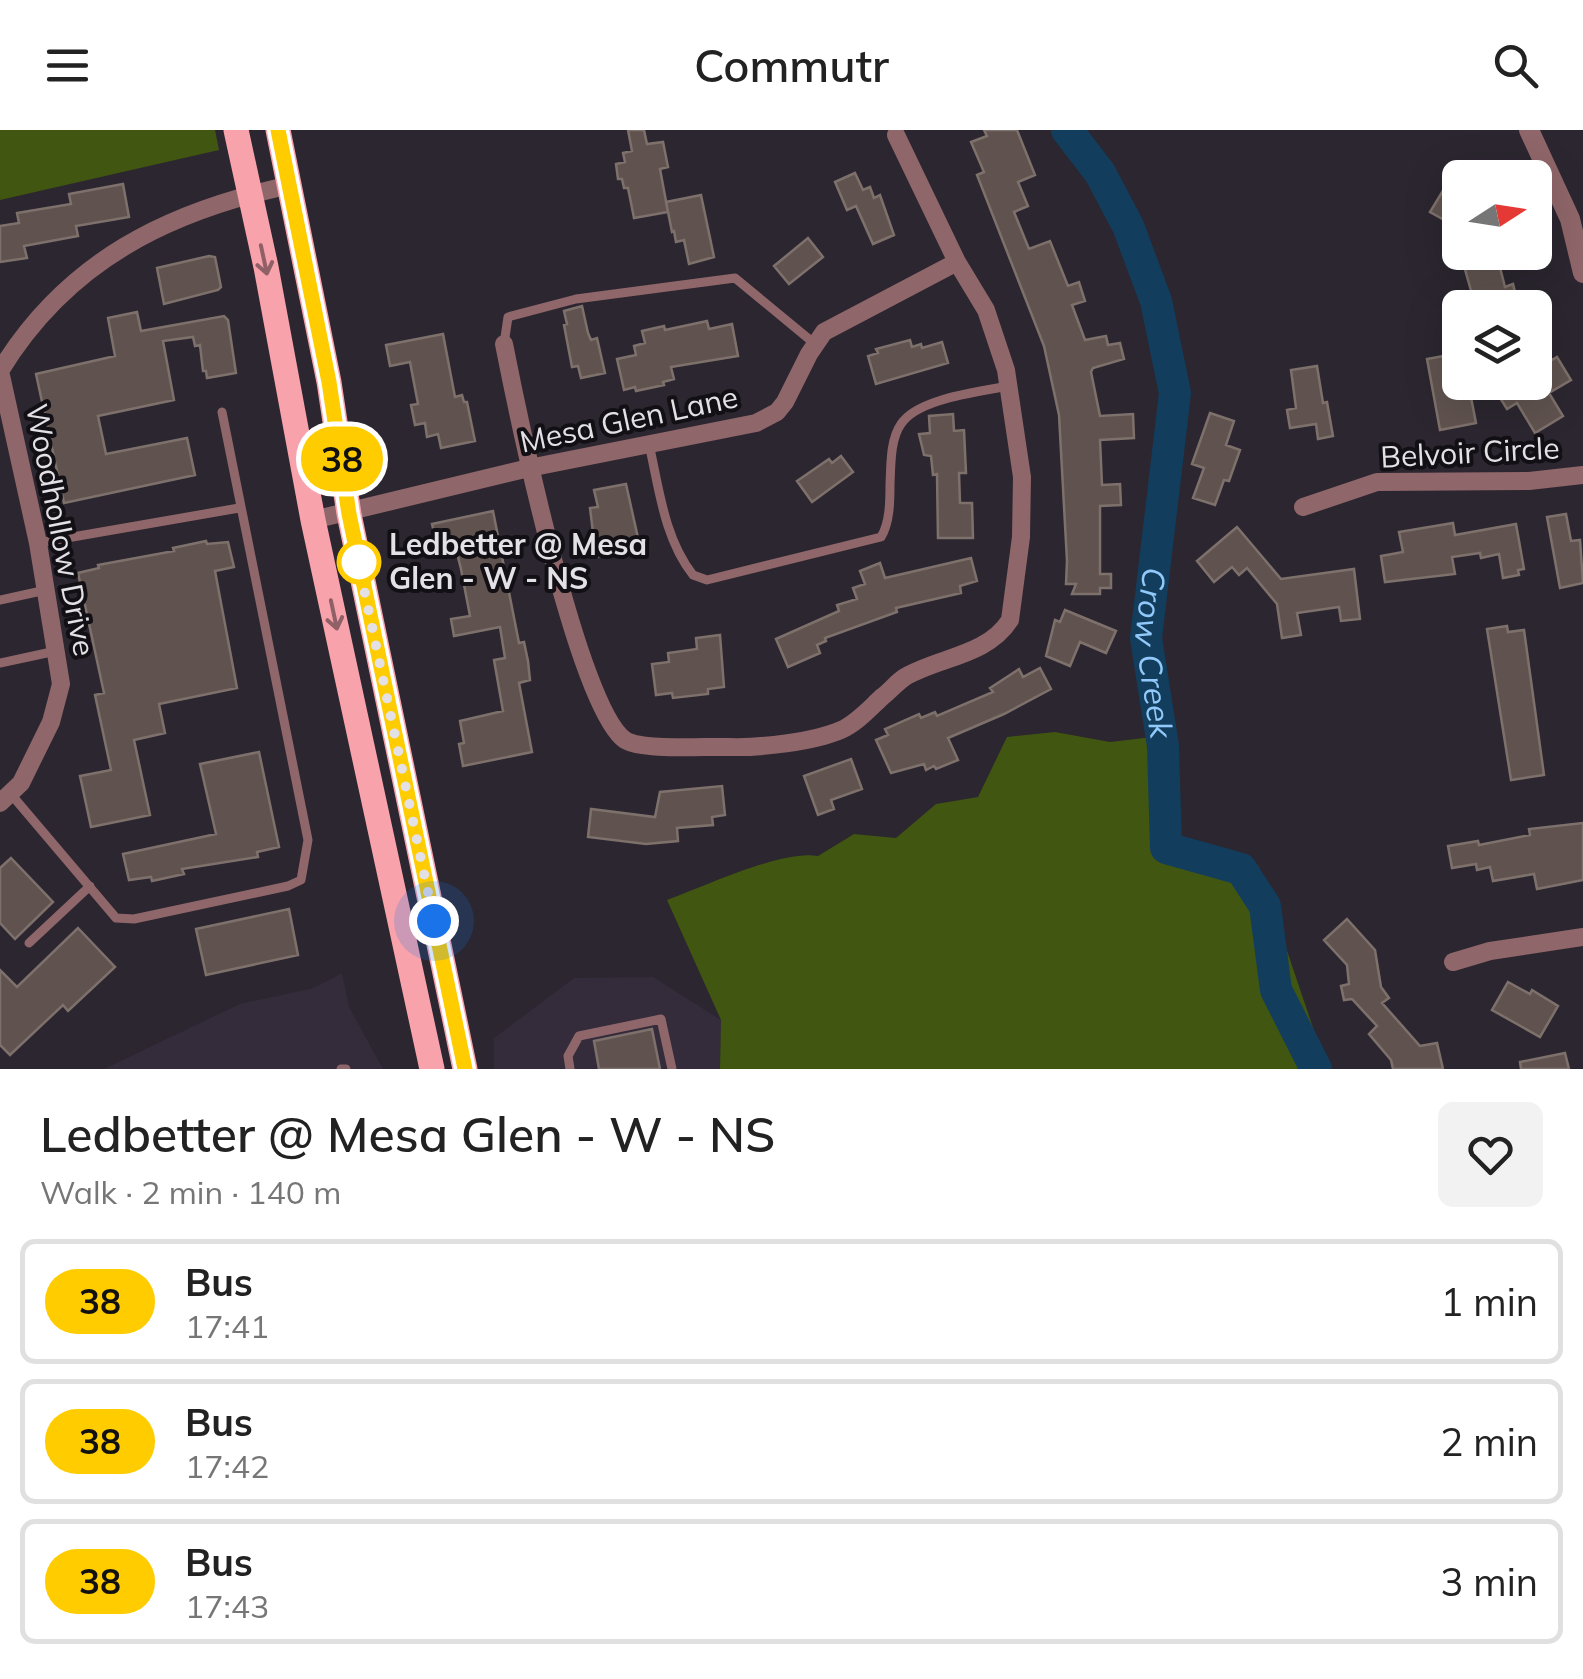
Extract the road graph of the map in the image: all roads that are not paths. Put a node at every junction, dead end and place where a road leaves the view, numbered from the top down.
1 (236, 130) edge
2 (278, 130) edge
3 (1529, 130) edge
4 (896, 135) dead end
5 (291, 185) junction
6 (250, 194) junction
7 (1576, 217) edge
8 (957, 262) junction
9 (1583, 273) edge
10 (504, 344) joint
11 (815, 344) junction
12 (0, 371) edge
13 (1008, 386) junction
14 (222, 412) dead end
15 (649, 444) junction
16 (528, 468) junction
17 (1583, 474) edge
18 (1303, 506) dead end
19 (239, 508) junction
20 (349, 514) junction
21 (313, 520) junction
22 (38, 543) junction
23 (46, 590) junction
24 (0, 600) edge
25 (56, 651) junction
26 (0, 663) edge
27 (5, 798) edge
28 (90, 886) junction
29 (1583, 937) edge
30 (29, 942) dead end
31 (1453, 962) dead end
32 (419, 1009) junction
33 (432, 1069) edge
34 (442, 1069) edge
35 (465, 1069) edge
36 (570, 1069) edge
37 (672, 1069) edge

1 - 6 main road
2 - 5 main road
3 - 7 street
4 - 8 street
5 - 6 street, Woodhollow Drive
5 - 20 main road
6 - 12 street, Woodhollow Drive
6 -> 21 main road
7 - 9 street
8 - 11 street, Mesa Glen Lane
8 - 13 street
10 - 11 lane
10 - 16 street
11 - 15 street, Mesa Glen Lane
12 - 22 street, Woodhollow Drive
13 - 15 lane
13 - 16 street
14 - 19 lane
15 - 16 street, Mesa Glen Lane
16 - 20 street, Mesa Glen Lane
17 - 18 street, Belvoir Circle
19 - 22 lane
19 - 28 lane
20 - 21 street, Mesa Glen Lane
20 - 35 main road
21 -> 32 main road
22 - 23 street, Woodhollow Drive
23 - 24 lane
23 - 25 street, Woodhollow Drive
25 - 26 lane
25 - 27 street, Woodhollow Drive
27 - 28 lane
28 - 30 lane
29 - 31 street
32 - 33 main road
32 - 34 main road
36 - 37 lane

